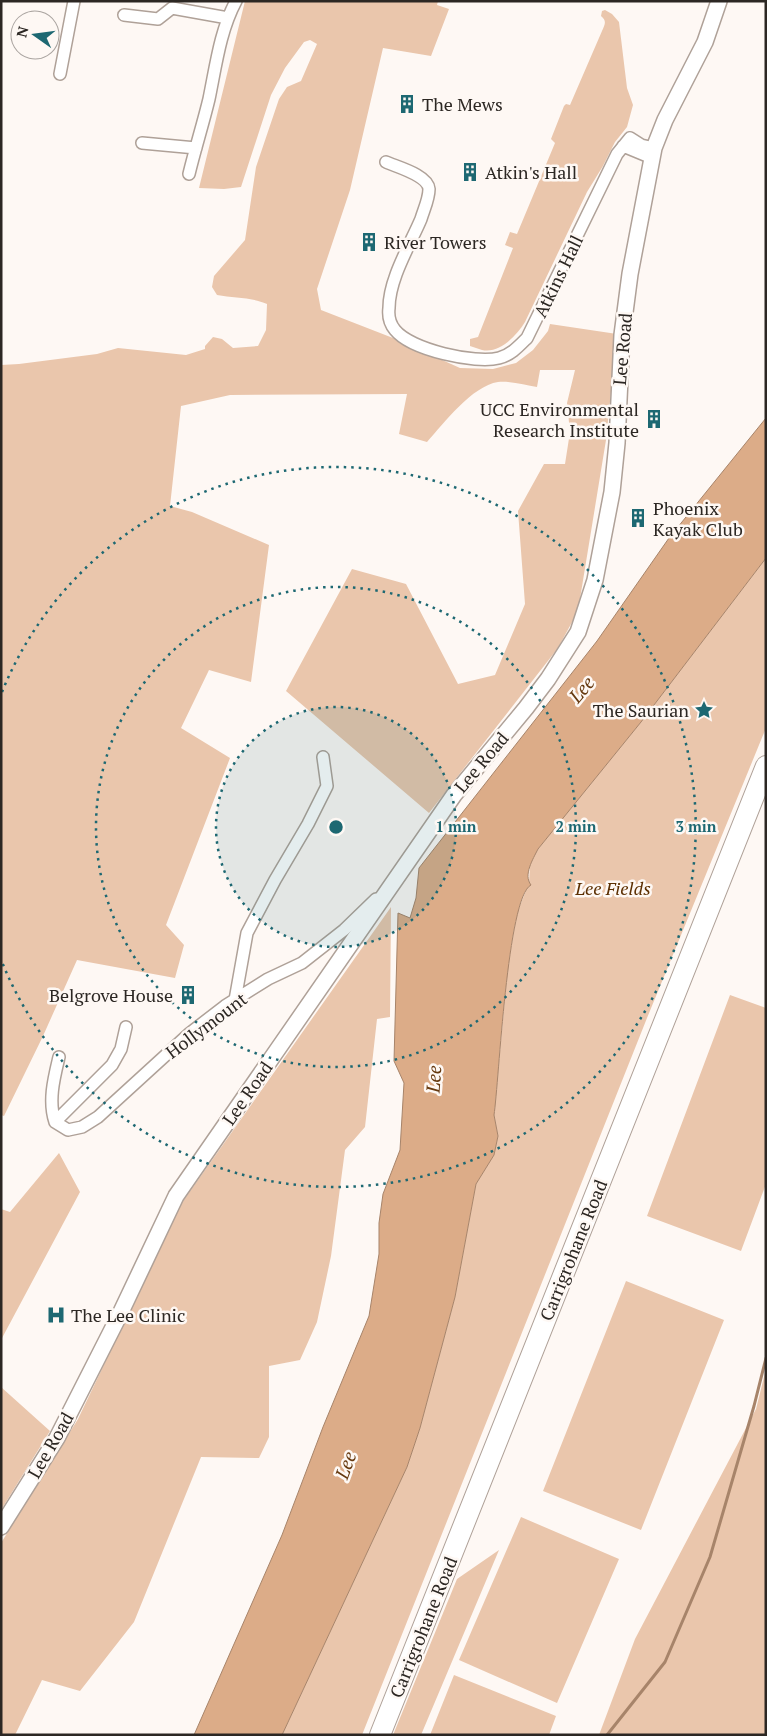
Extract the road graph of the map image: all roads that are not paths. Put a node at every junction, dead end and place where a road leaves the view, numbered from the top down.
1 (74, 1) edge
2 (236, 1) edge
3 (719, 1) edge
4 (172, 5) edge
5 (124, 15) dead end
6 (228, 18) junction
7 (60, 74) dead end
8 (142, 143) dead end
9 (196, 148) junction
10 (653, 153) junction
11 (386, 162) dead end
12 (189, 174) dead end
13 (323, 757) dead end
14 (766, 766) edge
15 (384, 895) junction
16 (235, 1000) junction
17 (126, 1027) dead end
18 (59, 1057) dead end
19 (55, 1122) junction
20 (1, 1527) edge
21 (380, 1735) edge

1 - 7 street
2 - 6 street
3 - 10 street, Lee Road
4 - 5 street
4 - 6 street
6 - 9 street
8 - 9 street
9 - 12 street
10 - 11 street, Atkins Hall
10 - 15 street, Lee Road
13 - 16 street
14 - 21 highway, Carrigrohane Road
15 - 16 street, Hollymount
15 - 20 street, Lee Road
16 - 19 street, Hollymount
17 - 19 street
18 - 19 street

